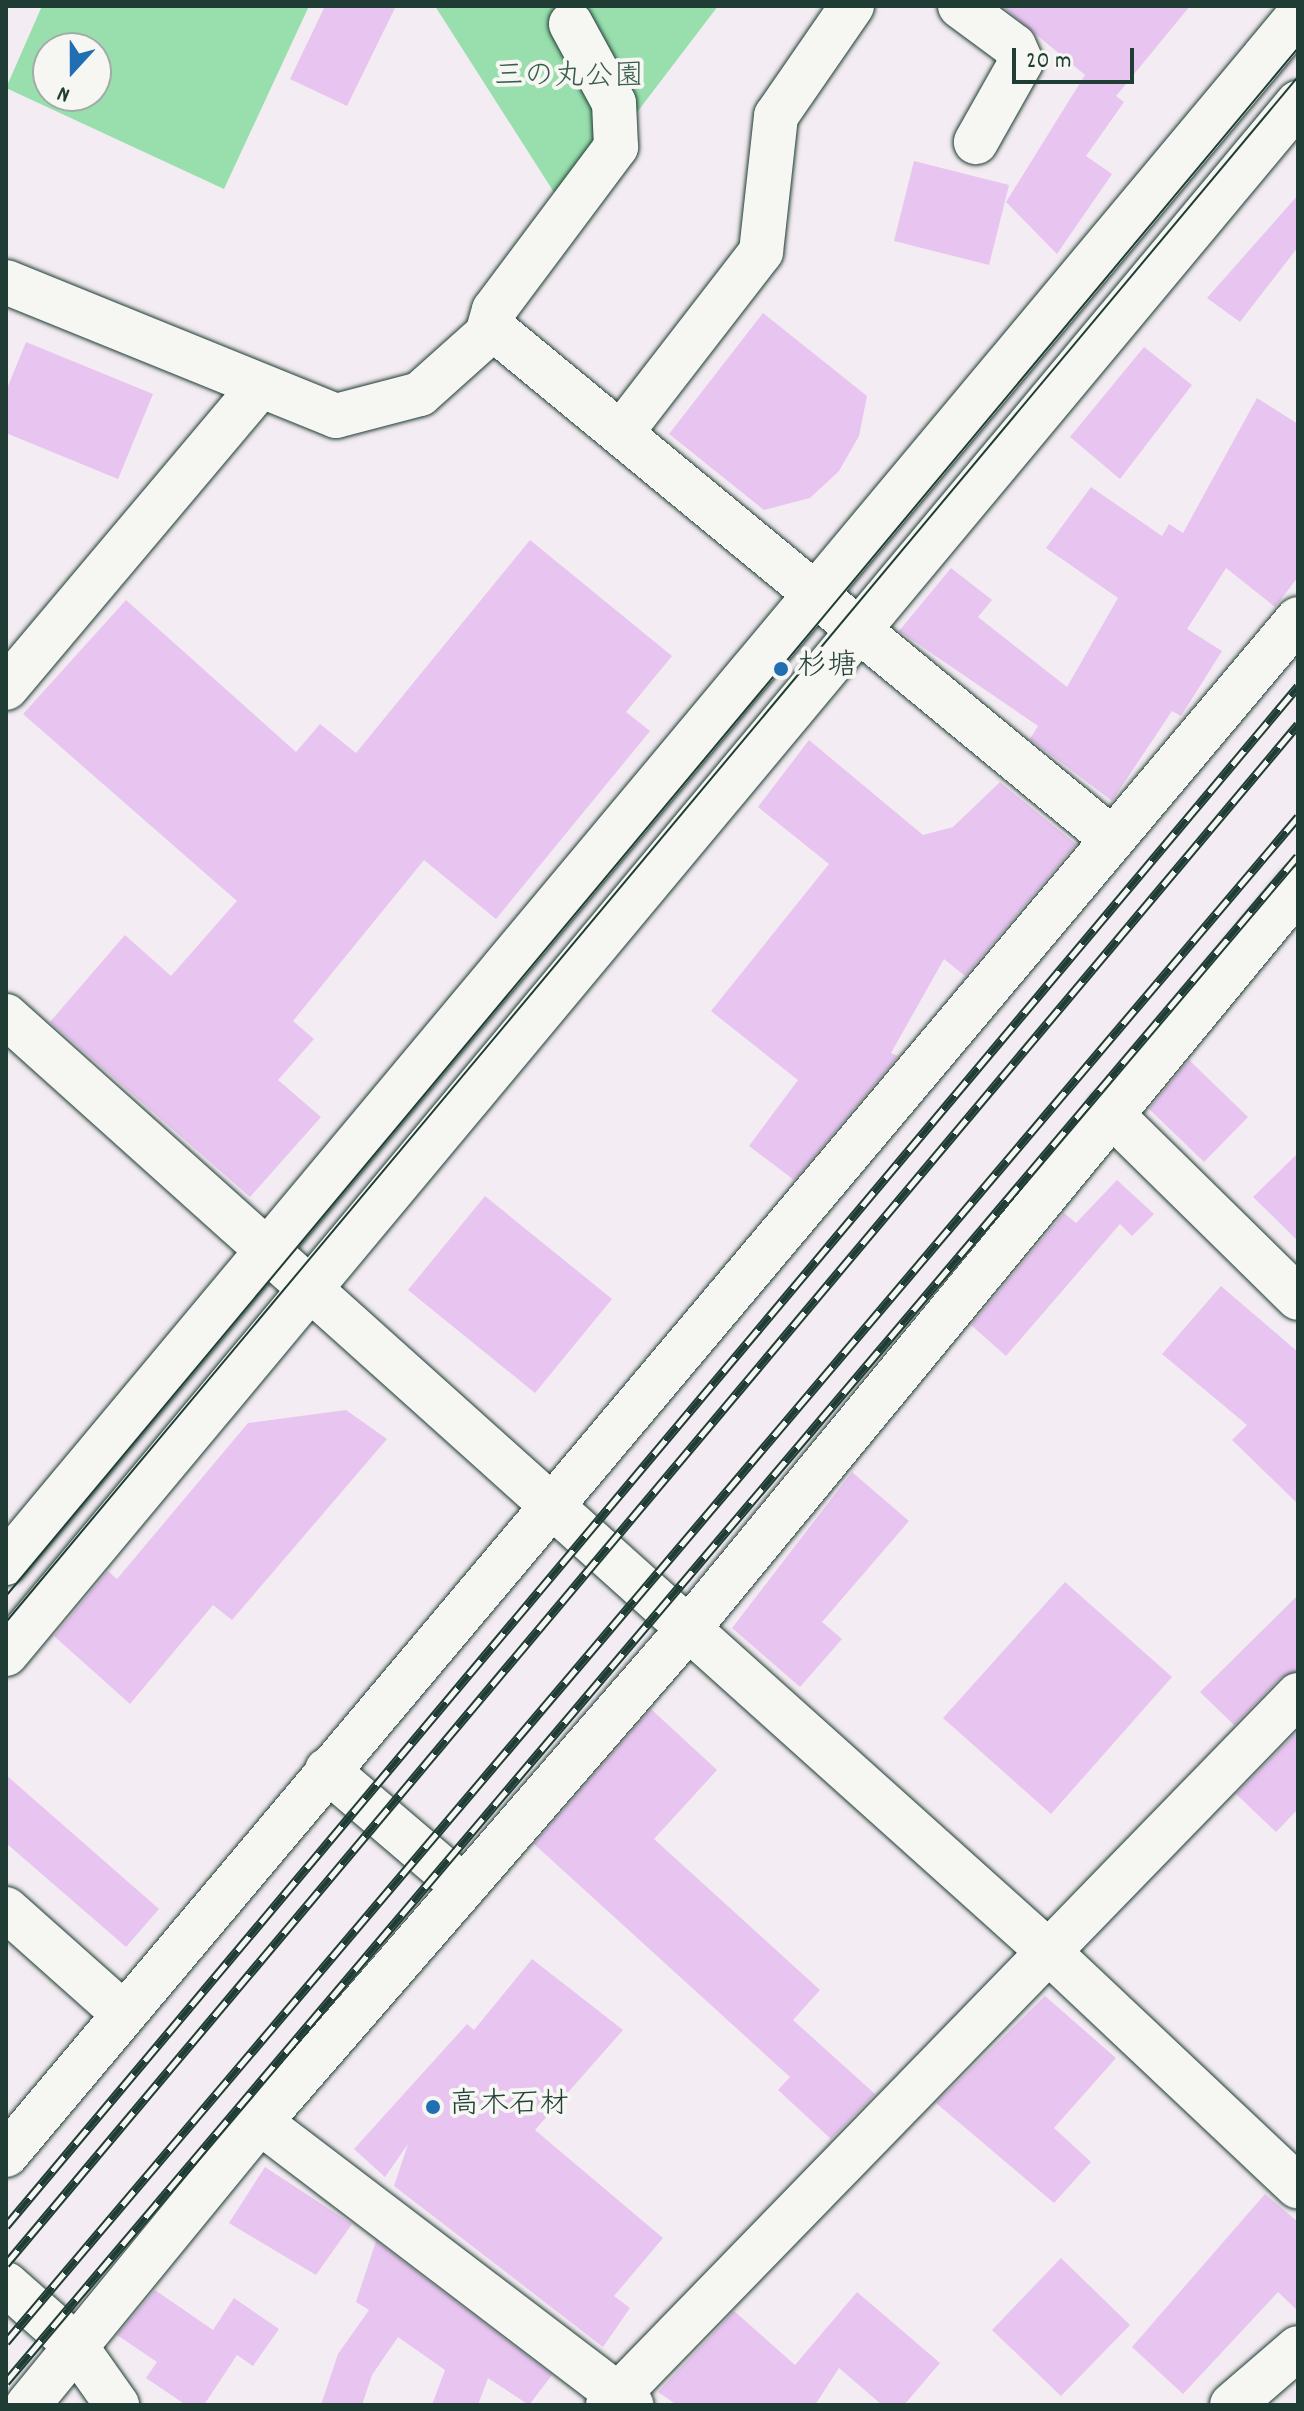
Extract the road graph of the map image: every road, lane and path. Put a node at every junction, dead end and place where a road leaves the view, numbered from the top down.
1 (852, 6) edge
2 (960, 6) edge
3 (1298, 16) edge
4 (571, 24) dead end
5 (1298, 103) edge
6 (976, 142) dead end
7 (6, 282) edge
8 (487, 334) junction
9 (259, 388) junction
10 (621, 433) junction
11 (817, 590) junction
12 (1298, 619) edge
13 (863, 627) junction
14 (6, 688) edge
15 (1111, 838) junction
16 (1298, 889) edge
17 (6, 1016) edge
18 (1109, 1112) junction
19 (264, 1252) junction
20 (309, 1293) junction
21 (1298, 1298) edge
22 (553, 1503) junction
23 (6, 1563) edge
24 (689, 1628) junction
25 (6, 1654) edge
26 (1298, 1695) edge
27 (327, 1770) junction
28 (464, 1887) junction
29 (6, 1909) edge
30 (1049, 1952) junction
31 (124, 2014) junction
32 (260, 2122) junction
33 (6, 2155) edge
34 (1298, 2187) edge
35 (6, 2284) edge
36 (74, 2344) junction
37 (1298, 2348) edge
38 (619, 2402) edge
39 (28, 2405) edge
40 (117, 2405) edge
41 (1232, 2405) edge

1 - 10 street
2 - 6 street
3 - 11 street
4 - 8 street
5 - 13 street
7 - 9 street
8 - 9 street
8 - 10 street
9 - 14 street
10 - 11 street
11 - 13 street
11 - 19 street
12 - 15 street
13 - 15 street
13 - 20 street
15 - 22 street
16 - 18 street
17 - 19 street
18 - 21 street
18 - 24 street
19 - 20 street
19 - 23 street
20 - 22 street
20 - 25 street
22 - 24 street
22 - 27 street
24 - 28 street
24 - 30 street
26 - 30 street
27 - 28 street
27 - 31 street
28 - 32 street
29 - 31 street
30 - 34 street
30 - 38 street
31 - 33 street
32 - 36 street
32 - 38 street
35 - 36 street
36 - 39 street
36 - 40 street
37 - 41 street

